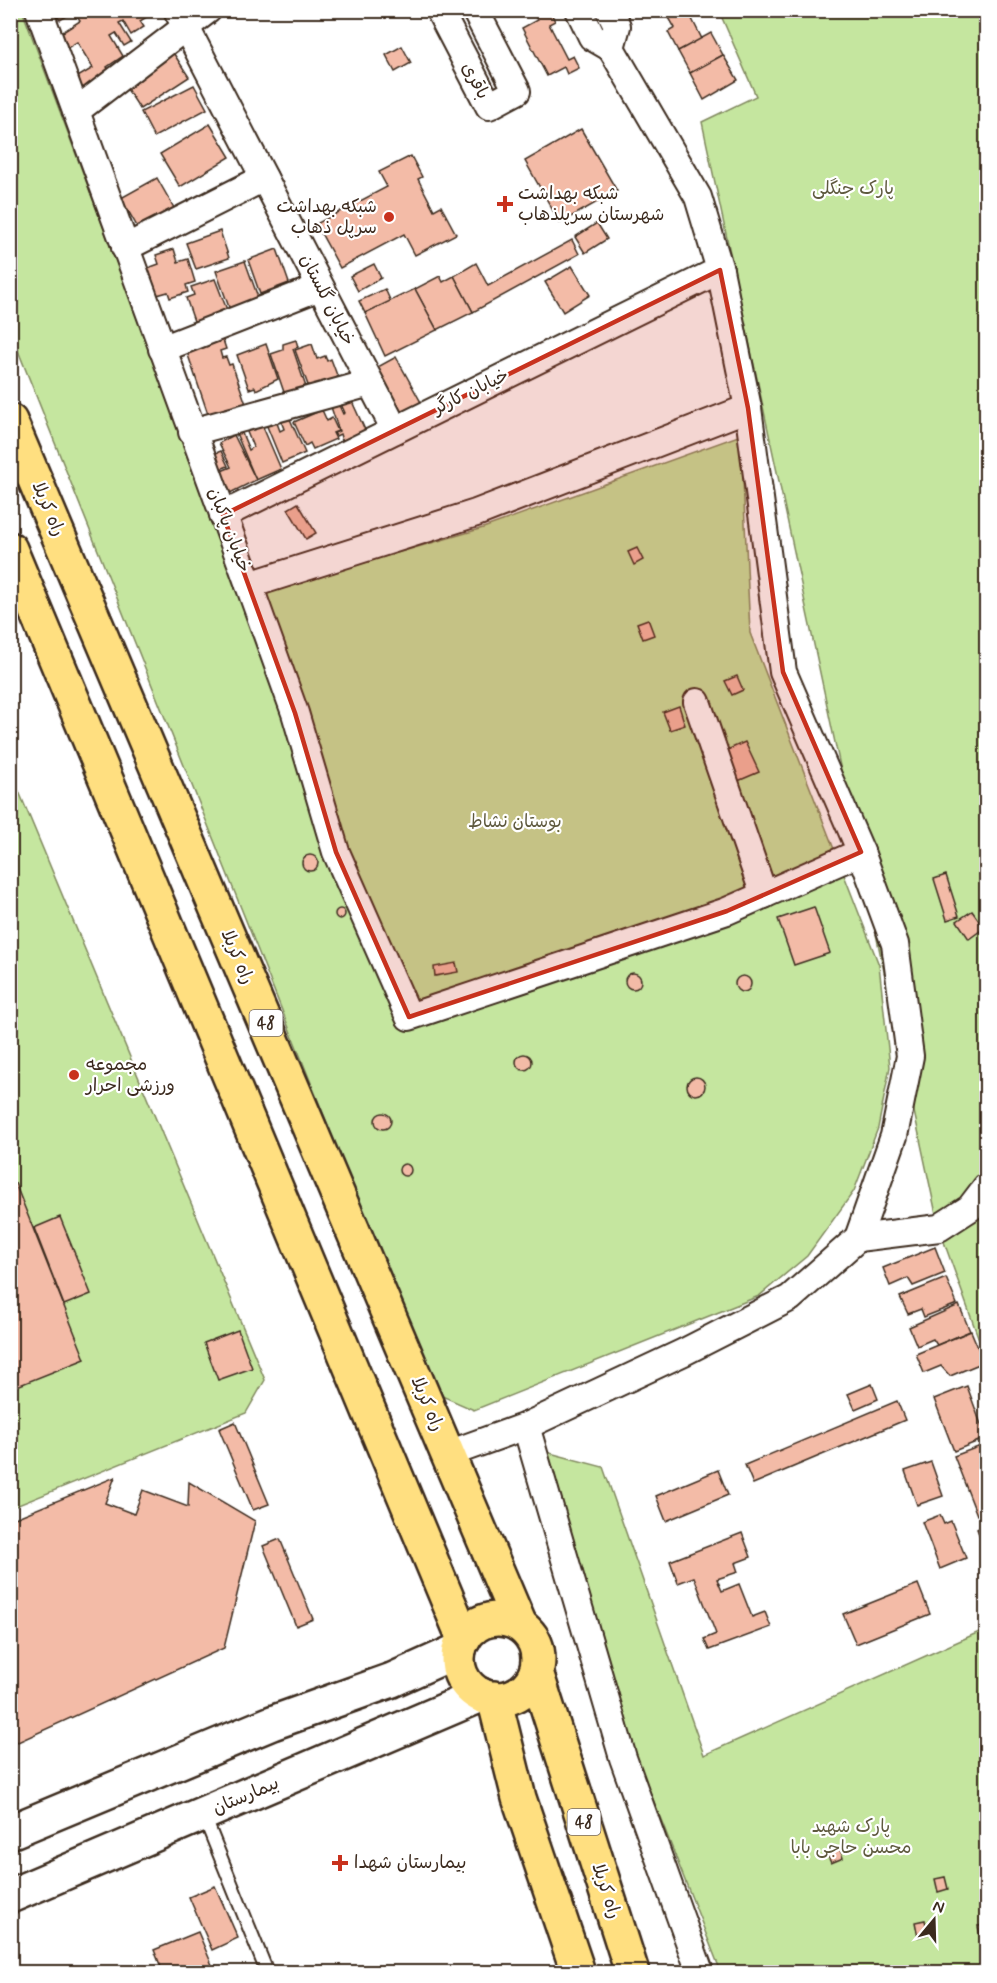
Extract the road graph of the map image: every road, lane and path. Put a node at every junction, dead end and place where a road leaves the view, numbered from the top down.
1 (39, 10) edge
2 (208, 10) edge
3 (439, 10) edge
4 (475, 10) edge
5 (579, 10) edge
6 (609, 10) edge
7 (182, 20) edge
8 (611, 48) junction
9 (76, 111) junction
10 (264, 178) junction
11 (125, 248) junction
12 (720, 270) junction
13 (321, 287) junction
14 (162, 349) junction
15 (370, 383) junction
16 (748, 408) junction
17 (10, 421) edge
18 (395, 430) junction
19 (192, 432) junction
20 (223, 515) junction
21 (10, 549) edge
22 (249, 585) junction
23 (697, 702) dead end
24 (861, 852) junction
25 (764, 895) junction
26 (987, 1187) edge
27 (858, 1238) junction
28 (526, 1426) junction
29 (448, 1454) junction
30 (520, 1625) junction
31 (461, 1645) junction
32 (536, 1672) junction
33 (488, 1697) junction
34 (203, 1815) junction
35 (10, 1832) edge
36 (13, 1889) edge
37 (264, 1972) edge
38 (578, 1972) edge
39 (632, 1972) edge
40 (700, 1972) edge

1 - 9 street, خیابان پاکبان
2 - 7 street
3 - 4 street, باقری
5 - 8 street
6 - 8 street
7 - 9 street
7 - 10 street, خیابان گلستان
8 - 12 street
9 - 11 street, خیابان پاکبان
10 - 11 street
10 - 13 street, خیابان گلستان
11 - 14 street, خیابان پاکبان
12 - 16 street
12 - 18 street, خیابان کارگر
13 - 14 street
13 - 15 street, خیابان گلستان
14 - 19 street, خیابان پاکبان
15 - 18 street, خیابان گلستان
15 - 19 street
16 - 22 street, خیابان پاکبان
16 - 24 street
17 - 29 main road, راه کربلا / 48
18 - 20 street, خیابان کارگر
19 - 20 street, خیابان پاکبان
20 - 22 street, خیابان پاکبان
21 - 31 main road
22 - 25 street
23 - 25 street
24 - 25 street
24 - 27 street
26 - 27 street
27 - 28 street
28 - 29 street
28 - 40 street
29 - 30 main road, راه کربلا / 48
30 - 31 main road
30 - 32 main road, 48
31 - 33 main road
31 - 35 main road
32 - 33 main road
32 - 39 main road, راه کربلا / 48
33 - 34 main road, بیمارستان
33 - 38 main road
34 - 36 main road, بیمارستان
34 - 37 lane

